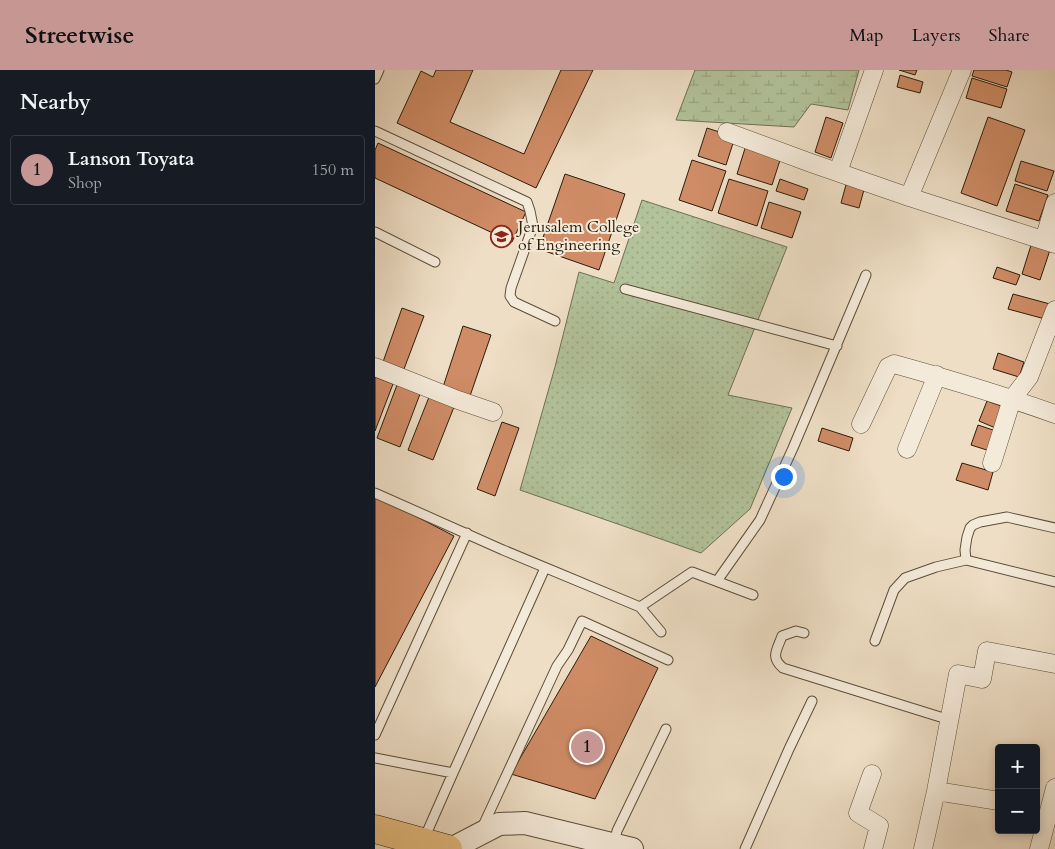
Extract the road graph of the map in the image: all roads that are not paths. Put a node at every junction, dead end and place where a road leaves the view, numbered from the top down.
1 (379, 70) edge
2 (874, 70) edge
3 (962, 70) edge
4 (375, 79) edge
5 (375, 131) edge
6 (727, 132) dead end
7 (838, 172) junction
8 (909, 197) junction
9 (1055, 203) edge
10 (375, 232) edge
11 (1049, 242) edge
12 (435, 262) dead end
13 (867, 275) dead end
14 (625, 289) dead end
15 (1055, 310) edge
16 (555, 321) dead end
17 (837, 346) junction
18 (375, 367) edge
19 (937, 376) junction
20 (1012, 399) junction
21 (493, 412) dead end
22 (1055, 414) edge
23 (861, 424) dead end
24 (907, 449) dead end
25 (993, 463) dead end
26 (375, 493) edge
27 (1055, 528) edge
28 (467, 534) junction
29 (966, 560) junction
30 (545, 568) junction
31 (717, 581) junction
32 (1055, 582) edge
33 (753, 595) dead end
34 (639, 608) junction
35 (661, 632) dead end
36 (804, 632) dead end
37 (875, 641) dead end
38 (668, 660) dead end
39 (1055, 664) edge
40 (812, 701) dead end
41 (950, 720) junction
42 (666, 729) dead end
43 (375, 735) edge
44 (375, 758) edge
45 (453, 773) junction
46 (872, 774) dead end
47 (1055, 788) edge
48 (936, 791) junction
49 (995, 800) edge
50 (1043, 808) edge
51 (375, 829) edge
52 (476, 842) edge
53 (441, 847) edge
54 (375, 848) edge
55 (619, 848) edge
56 (379, 849) edge
57 (745, 849) edge
58 (873, 849) edge
59 (923, 849) edge
60 (1039, 849) edge

1 - 4 lane
2 - 7 street
3 - 8 street
5 - 16 lane
6 - 7 street
7 - 8 street
8 - 11 street
9 - 11 street
10 - 12 lane
13 - 17 lane
14 - 17 lane
15 - 20 street
17 - 31 lane
18 - 21 street
19 - 20 street
19 - 23 street
19 - 24 street
20 - 22 street
20 - 25 street
26 - 28 lane
27 - 29 lane
28 - 30 lane
28 - 43 lane
29 - 32 lane
29 - 37 lane
30 - 34 lane
30 - 45 lane
31 - 33 lane
31 - 34 lane
34 - 35 lane
36 - 41 lane
38 - 52 lane
39 - 41 street
40 - 57 lane
41 - 48 street
42 - 55 lane
44 - 45 lane
45 - 53 lane
46 - 58 street
47 - 50 street
48 - 49 street
48 - 59 street
50 - 60 street
51 - 53 main road
52 - 53 street
52 - 55 street
54 - 56 main road

